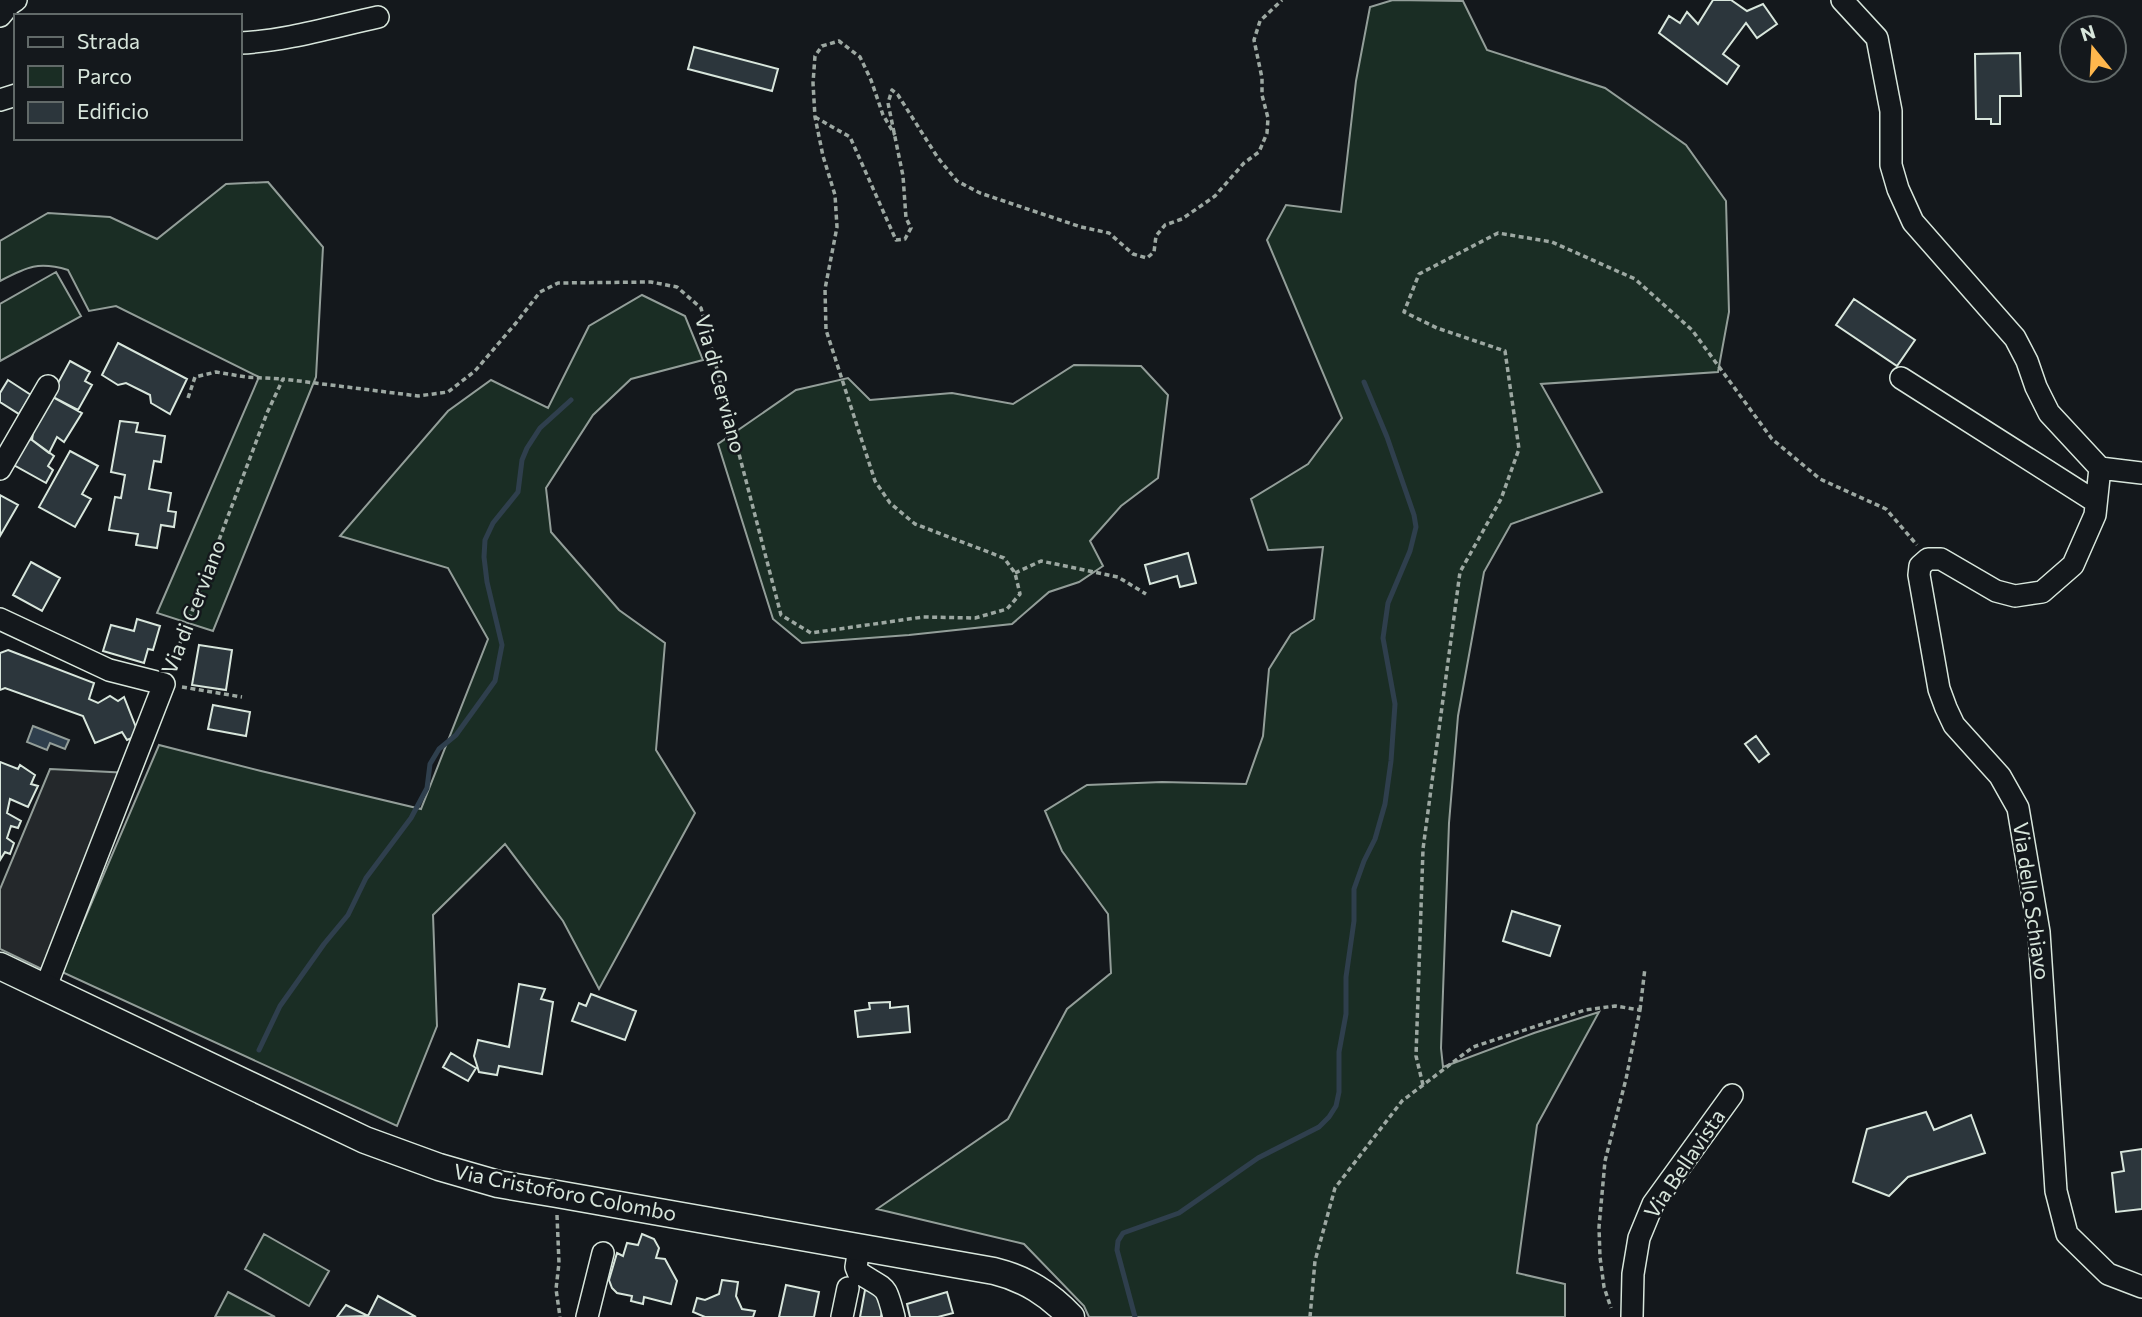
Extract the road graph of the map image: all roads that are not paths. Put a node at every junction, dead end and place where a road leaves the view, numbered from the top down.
1 (16, 0) edge
2 (1842, 0) edge
3 (0, 16) edge
4 (377, 17) dead end
5 (242, 43) edge
6 (1901, 378) dead end
7 (48, 386) dead end
8 (2100, 468) junction
9 (0, 469) edge
10 (2142, 473) edge
11 (2096, 502) junction
12 (0, 619) edge
13 (0, 966) edge
14 (45, 989) junction
15 (1732, 1095) dead end
16 (859, 1248) junction
17 (603, 1253) dead end
18 (2142, 1287) edge
19 (848, 1288) dead end
20 (587, 1317) edge
21 (842, 1317) edge
22 (894, 1317) edge
23 (1071, 1317) edge
24 (1632, 1317) edge

1 - 3 street
2 - 8 street
4 - 5 street
6 - 11 street
7 - 9 street
8 - 10 street
8 - 11 street
11 - 18 street, Via dello Schiavo
12 - 14 street, Via di Cerviano
13 - 14 main road, Via Cristoforo Colombo
14 - 16 main road, Via Cristoforo Colombo
15 - 24 street, Via Bellavista
16 - 22 street
16 - 23 main road, Via Cristoforo Colombo
17 - 20 street
19 - 21 street

